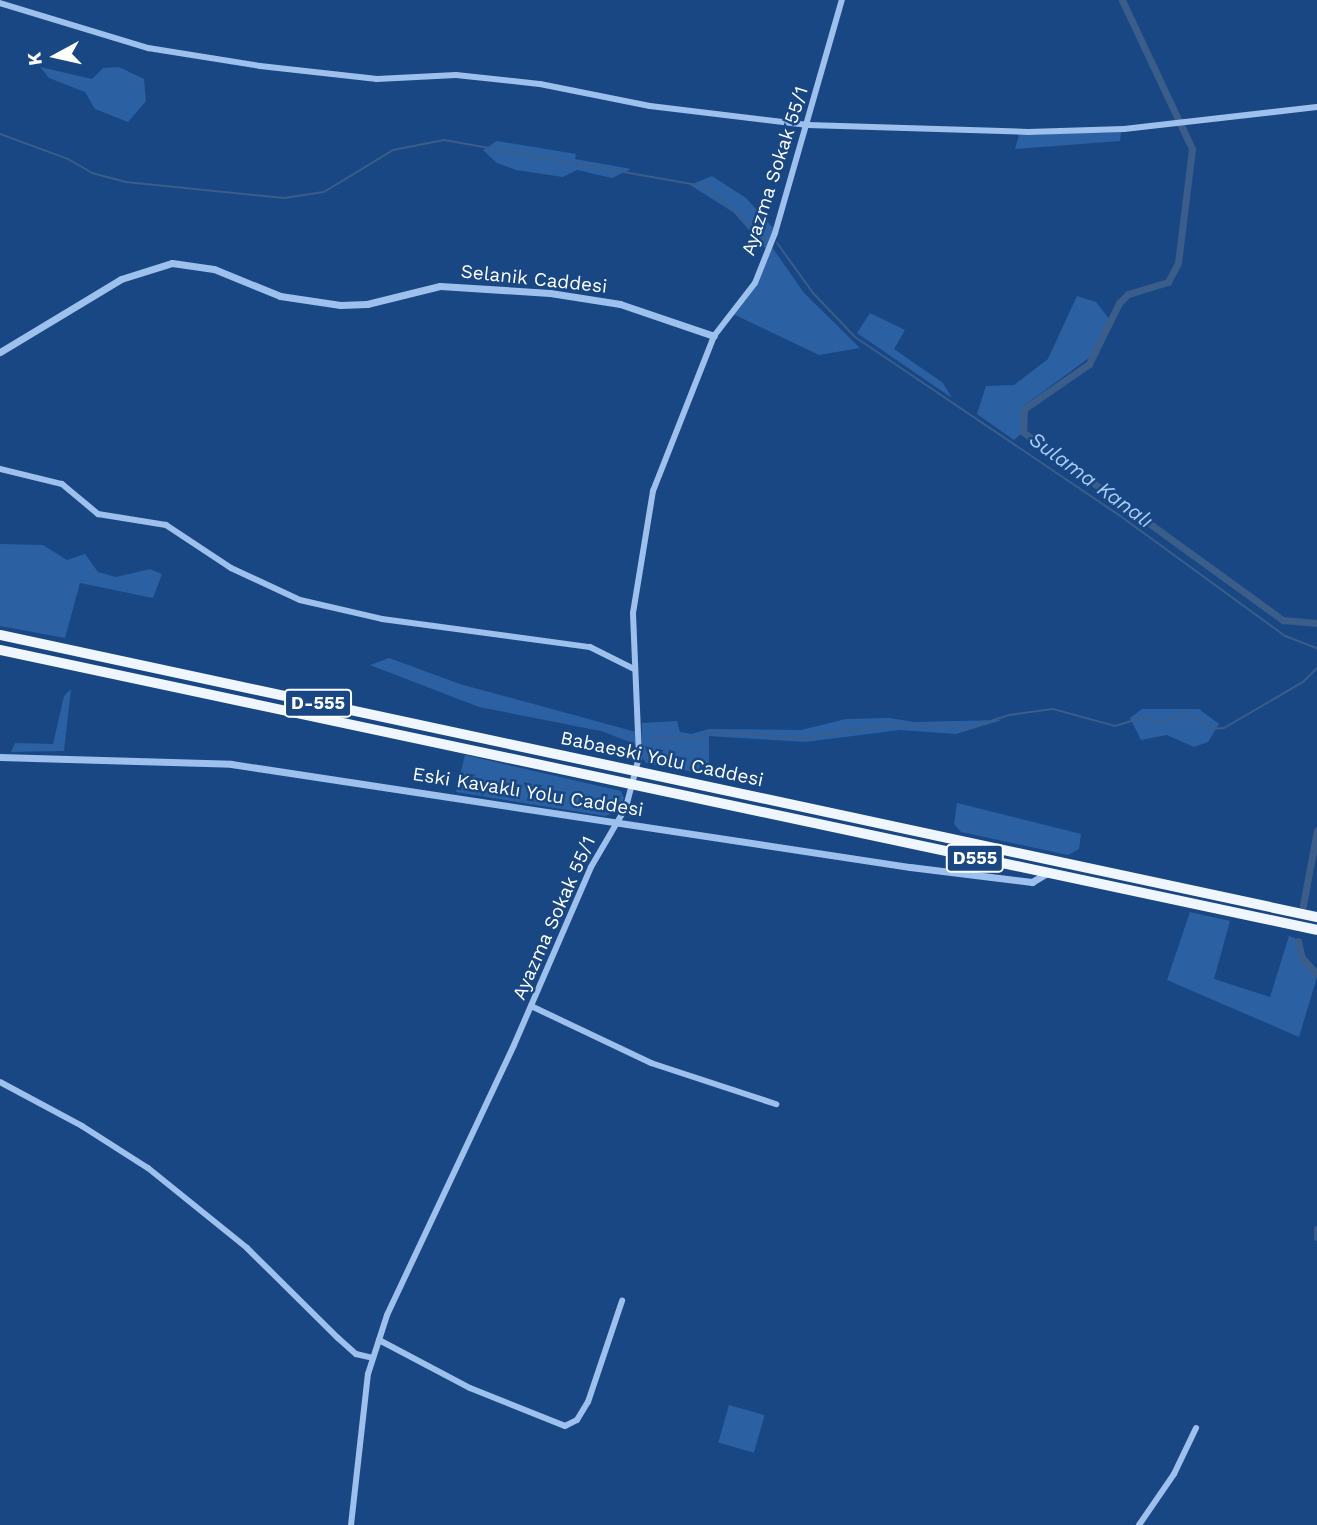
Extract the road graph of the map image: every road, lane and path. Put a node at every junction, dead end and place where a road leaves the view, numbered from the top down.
1 (842, 0) edge
2 (0, 3) edge
3 (1317, 107) edge
4 (808, 125) junction
5 (713, 335) junction
6 (0, 352) edge
7 (0, 469) edge
8 (0, 635) edge
9 (0, 650) edge
10 (634, 669) junction
11 (0, 757) edge
12 (636, 770) junction
13 (633, 784) junction
14 (615, 822) junction
15 (1047, 873) junction
16 (1317, 917) edge
17 (1317, 930) edge
18 (531, 1006) junction
19 (0, 1082) edge
20 (776, 1104) dead end
21 (622, 1301) dead end
22 (379, 1340) junction
23 (373, 1358) junction
24 (1196, 1428) dead end
25 (351, 1525) edge
26 (1139, 1525) edge

1 - 4 street, Ayazma Sokak 55/1
2 - 4 street
3 - 4 street
4 - 5 street, Ayazma Sokak 55/1
5 - 6 street, Selanik Caddesi
5 - 10 street, Ayazma Sokak 55/1
7 - 10 street
8 - 12 highway, Babaeski Yolu Caddesi / D-555
9 - 13 highway, Babaeski Yolu Caddesi / D-555
10 - 12 street, Ayazma Sokak 55/1
11 - 14 street, Eski Kavaklı Yolu Caddesi
12 - 13 street, Ayazma Sokak 55/1
12 - 16 highway, Babaeski Yolu Caddesi / D555
13 - 14 street, Ayazma Sokak 55/1
13 - 15 highway, Babaeski Yolu Caddesi / D555
14 - 15 street, Eski Kavaklı Yolu Caddesi
14 - 18 street, Ayazma Sokak 55/1
15 - 17 highway, Babaeski Yolu Caddesi / D555
18 - 20 street
18 - 22 street, Ayazma Sokak 55/1
19 - 23 street
21 - 22 street
22 - 23 street, Ayazma Sokak 55/1
23 - 25 street, Ayazma Sokak 55/1
24 - 26 street

